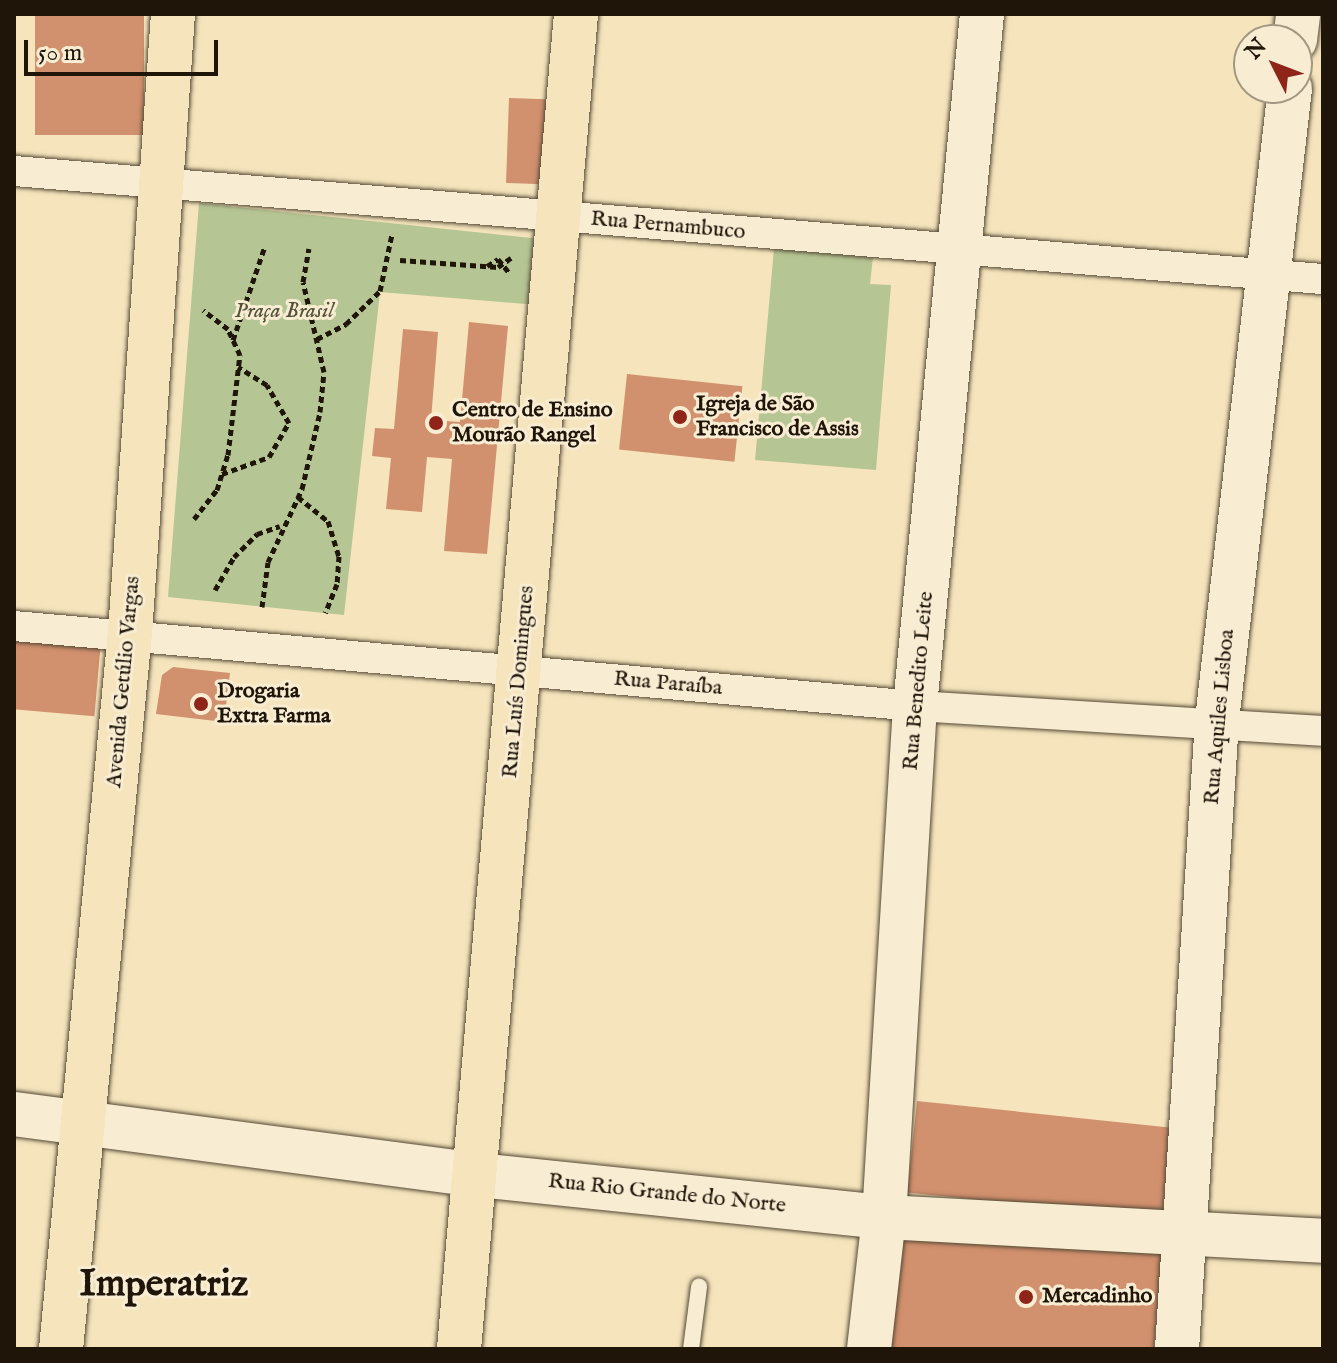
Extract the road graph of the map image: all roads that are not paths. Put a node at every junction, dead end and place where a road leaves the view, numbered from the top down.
1 (173, 14) edge
2 (576, 14) edge
3 (982, 14) edge
4 (1288, 104) edge
5 (14, 171) edge
6 (158, 180) junction
7 (557, 217) junction
8 (962, 251) junction
9 (1271, 276) junction
10 (1323, 279) edge
11 (14, 626) edge
12 (130, 633) junction
13 (520, 672) junction
14 (915, 706) junction
15 (1217, 720) junction
16 (1323, 731) edge
17 (14, 1114) edge
18 (81, 1121) junction
19 (477, 1175) junction
20 (884, 1217) junction
21 (1183, 1233) junction
22 (1323, 1241) edge
23 (699, 1287) dead end
24 (61, 1349) edge
25 (459, 1349) edge
26 (691, 1349) edge
27 (869, 1349) edge
28 (1177, 1349) edge

1 - 6 main road, Avenida Getúlio Vargas
2 - 7 main road, Rua Luís Domingues
3 - 8 street, Rua Benedito Leite
4 - 9 street, Rua Aquiles Lisboa
5 - 6 street, Rua Pernambuco
6 - 7 street, Rua Pernambuco
6 - 12 main road, Avenida Getúlio Vargas
7 - 8 street, Rua Pernambuco
7 - 13 main road, Rua Luís Domingues
8 - 9 street, Rua Pernambuco
8 - 14 street, Rua Benedito Leite
9 - 10 street, Rua Pernambuco
9 - 15 street, Rua Aquiles Lisboa
11 - 12 street, Rua Paraíba
12 - 13 street, Rua Paraíba
12 - 18 main road, Avenida Getúlio Vargas
13 - 14 street, Rua Paraíba
13 - 19 main road, Rua Luís Domingues
14 - 15 street, Rua Paraíba
14 - 20 street, Rua Benedito Leite
15 - 16 street, Rua Paraíba
15 - 21 street, Rua Aquiles Lisboa
17 - 18 street, Rua Rio Grande do Norte
18 - 19 street, Rua Rio Grande do Norte
18 - 24 main road, Avenida Getúlio Vargas
19 - 20 street, Rua Rio Grande do Norte
19 - 25 main road, Rua Luís Domingues
20 - 21 street, Rua Rio Grande do Norte
20 - 27 street, Rua Benedito Leite
21 - 22 street, Rua Rio Grande do Norte
21 - 28 street, Rua Aquiles Lisboa
23 - 26 lane

